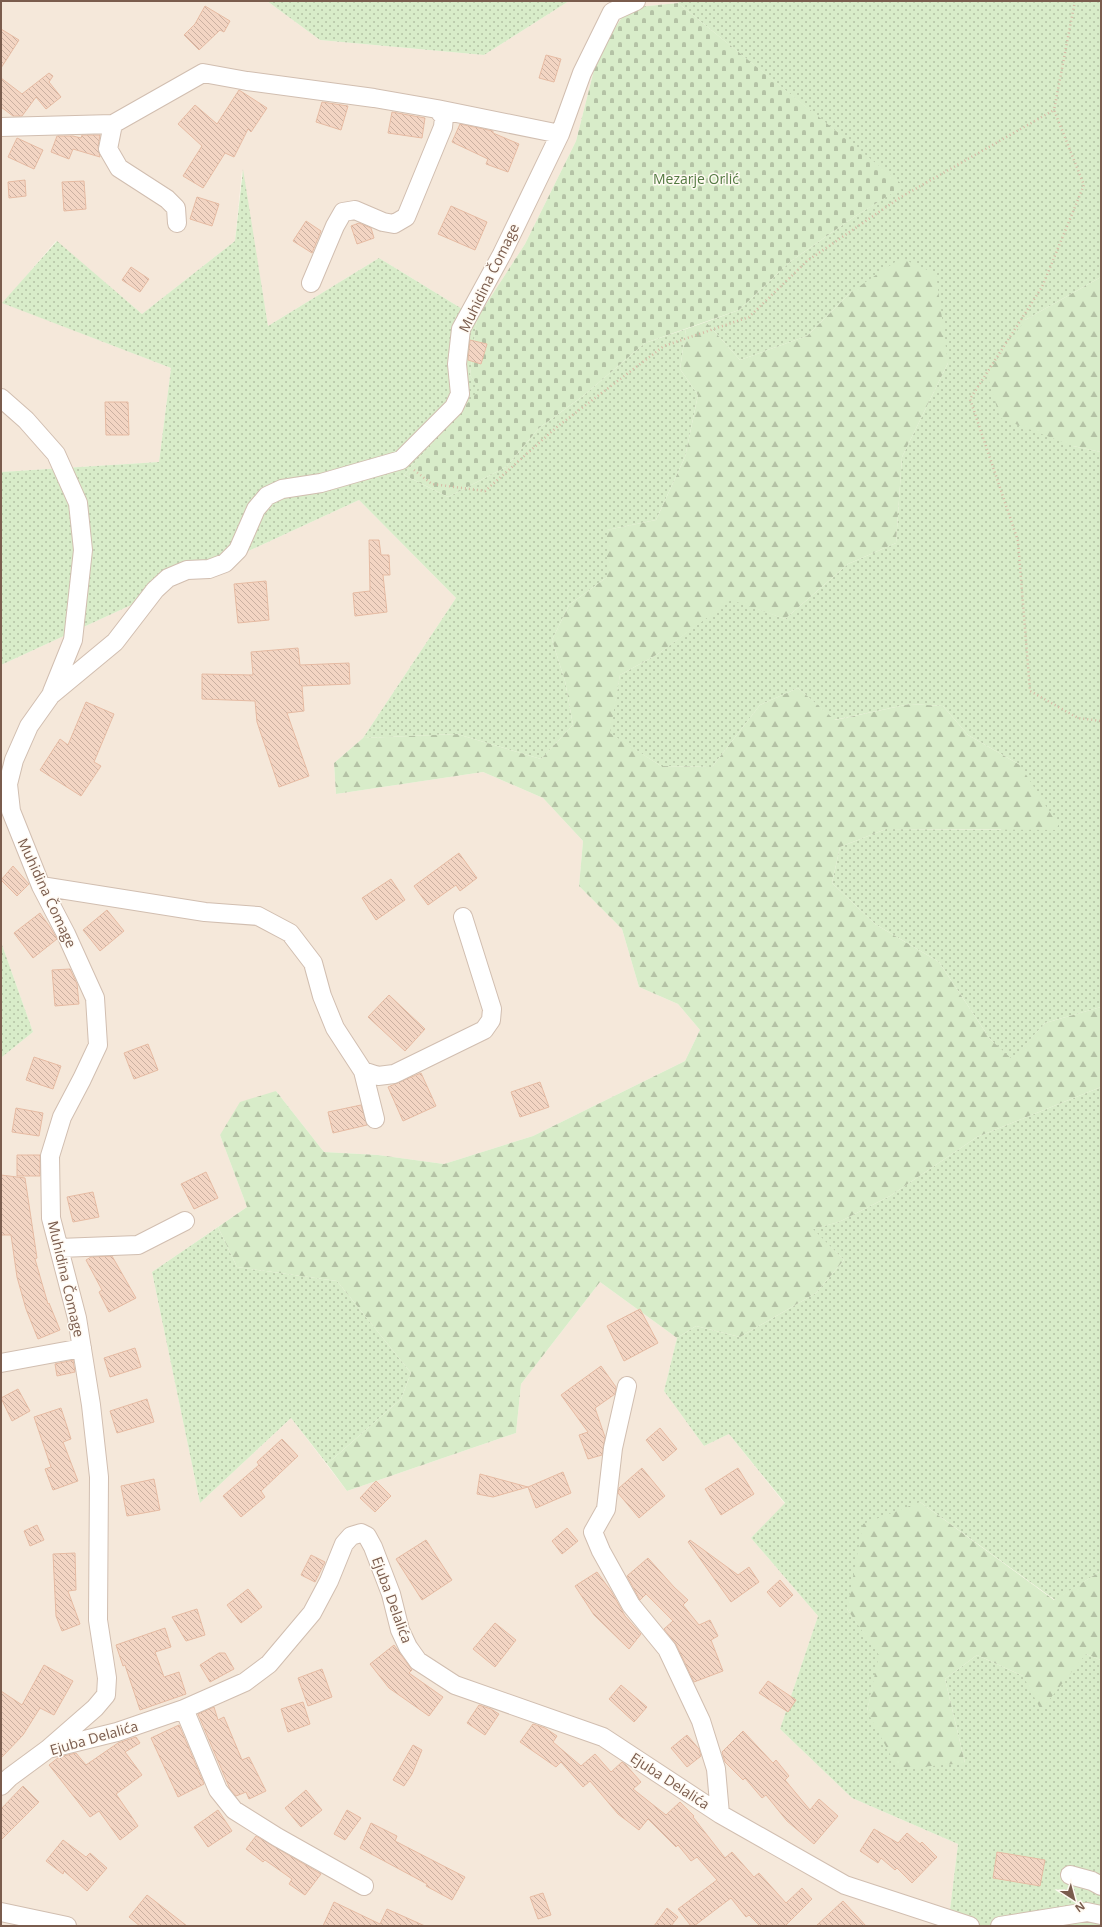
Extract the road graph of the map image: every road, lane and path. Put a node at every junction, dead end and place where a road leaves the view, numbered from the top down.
1 (636, 1) edge
2 (1075, 1) edge
3 (437, 109) junction
4 (1054, 110) junction
5 (113, 124) junction
6 (1, 127) edge
7 (560, 134) junction
8 (177, 224) dead end
9 (311, 283) dead end
10 (1, 398) edge
11 (401, 460) junction
12 (50, 695) junction
13 (1101, 721) edge
14 (41, 886) junction
15 (463, 917) dead end
16 (363, 1071) junction
17 (375, 1119) dead end
18 (184, 1221) dead end
19 (59, 1248) junction
20 (82, 1348) junction
21 (1, 1363) edge
22 (627, 1386) dead end
23 (184, 1709) junction
24 (48, 1749) junction
25 (1, 1786) edge
26 (720, 1814) junction
27 (1070, 1876) dead end
28 (364, 1886) dead end
29 (1101, 1886) edge
30 (1, 1912) edge
31 (1101, 1915) edge
32 (67, 1926) edge
33 (970, 1926) edge
34 (1000, 1926) edge

1 - 7 street, Muhidina Čomage
2 - 4 path
3 - 5 street
3 - 7 street
3 - 9 street
4 - 11 path
4 - 13 path
5 - 6 street
5 - 8 street
7 - 11 street, Muhidina Čomage
10 - 12 street
11 - 12 street, Muhidina Čomage
12 - 14 street, Muhidina Čomage
14 - 16 street
14 - 19 street, Muhidina Čomage
15 - 16 street
16 - 17 street
18 - 19 street
19 - 20 street, Muhidina Čomage
20 - 21 street
20 - 24 street, Muhidina Čomage
22 - 26 street
23 - 24 street, Ejuba Delalića
23 - 26 street, Ejuba Delalića
23 - 28 street
24 - 25 street, Ejuba Delalića
26 - 33 street, Ejuba Delalića
27 - 29 street
30 - 32 street
31 - 34 street

